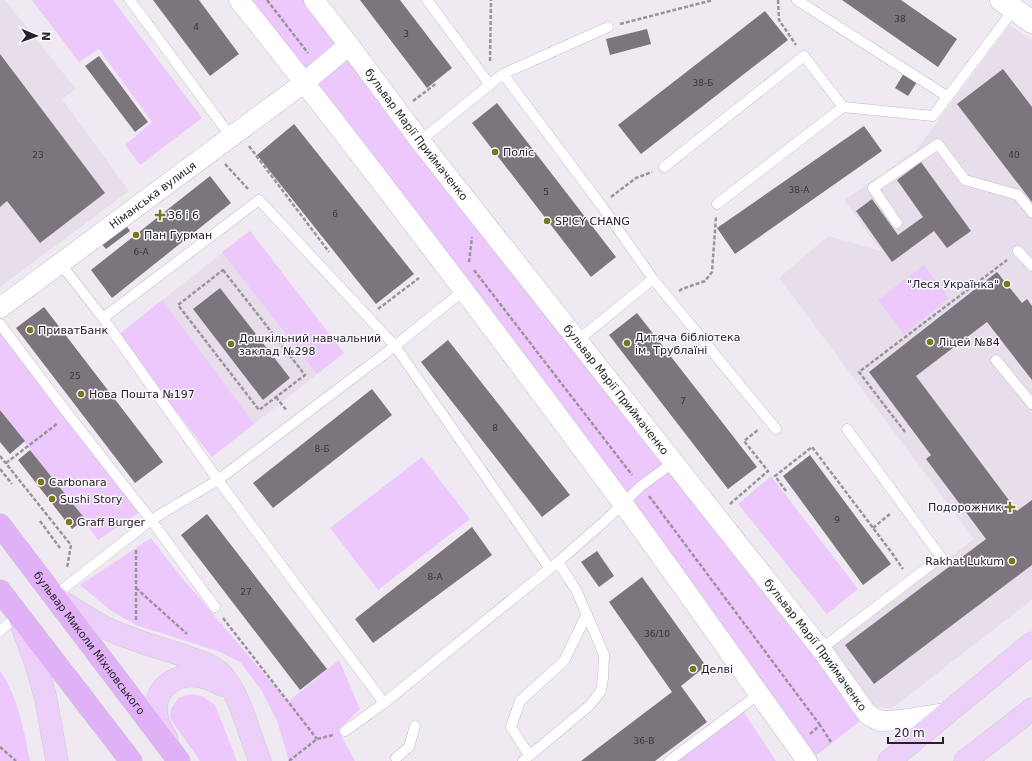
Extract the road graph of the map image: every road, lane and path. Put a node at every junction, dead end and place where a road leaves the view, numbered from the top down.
1 (130, 0) edge
2 (239, 0) edge
3 (267, 0) edge
4 (314, 0) edge
5 (427, 0) edge
6 (491, 0) edge
7 (713, 0) edge
8 (778, 0) edge
9 (797, 0) edge
10 (1008, 5) edge
11 (1032, 22) edge
12 (608, 27) joint
13 (349, 45) junction
14 (308, 53) dead end
15 (804, 56) junction
16 (503, 74) junction
17 (305, 82) junction
18 (436, 83) dead end
19 (490, 85) junction
20 (948, 97) junction
21 (410, 104) dead end
22 (842, 107) junction
23 (235, 134) junction
24 (420, 141) junction
25 (212, 151) junction
26 (664, 167) joint
27 (612, 196) dead end
28 (259, 200) junction
29 (717, 204) joint
30 (1032, 212) edge
31 (897, 223) dead end
32 (1018, 251) joint
33 (332, 256) dead end
34 (464, 256) dead end
35 (60, 263) junction
36 (1032, 266) edge
37 (419, 278) dead end
38 (653, 279) junction
39 (682, 289) dead end
40 (464, 290) junction
41 (0, 308) edge
42 (374, 313) dead end
43 (103, 318) junction
44 (0, 324) edge
45 (578, 340) junction
46 (395, 346) junction
47 (996, 360) dead end
48 (276, 397) junction
49 (280, 403) dead end
50 (1032, 404) edge
51 (68, 414) junction
52 (772, 425) joint
53 (847, 429) dead end
54 (905, 432) dead end
55 (0, 456) edge
56 (674, 462) junction
57 (6, 463) junction
58 (0, 469) edge
59 (218, 480) junction
60 (12, 484) dead end
61 (641, 486) junction
62 (786, 491) dead end
63 (622, 503) junction
64 (727, 506) dead end
65 (891, 512) dead end
66 (151, 520) junction
67 (40, 521) dead end
68 (0, 525) edge
69 (873, 528) junction
70 (136, 531) junction
71 (60, 548) dead end
72 (558, 562) junction
73 (66, 569) dead end
74 (550, 569) junction
75 (906, 574) dead end
76 (136, 587) junction
77 (0, 591) edge
78 (54, 596) junction
79 (215, 607) joint
80 (587, 614) junction
81 (18, 615) junction
82 (136, 625) dead end
83 (0, 631) edge
84 (192, 638) dead end
85 (1032, 644) edge
86 (821, 649) junction
87 (233, 692) junction
88 (759, 694) junction
89 (384, 703) junction
90 (1032, 709) edge
91 (947, 713) junction
92 (820, 725) junction
93 (415, 726) dead end
94 (345, 731) joint
95 (317, 739) junction
96 (812, 740) dead end
97 (831, 742) dead end
98 (0, 747) edge
99 (526, 758) edge
100 (177, 759) edge
101 (395, 760) edge
102 (16, 761) edge
103 (57, 761) edge
104 (131, 761) edge
105 (260, 761) edge
106 (289, 761) edge
107 (669, 761) edge
108 (807, 761) edge
109 (889, 761) edge
110 (965, 761) edge

1 - 23 lane
2 - 17 street
3 - 14 path
4 - 13 street, бульвар Марії Приймаченко
5 - 19 lane
6 - 19 path
7 - 12 path
8 - 15 path
9 - 20 lane
10 - 11 street
10 - 20 lane
12 - 16 lane
13 - 17 street, Німанська вулиця
13 - 24 street, бульвар Марії Приймаченко
15 - 22 lane
15 - 26 lane
16 - 19 lane
16 - 38 lane
17 - 23 street, Німанська вулиця
17 - 40 street
18 - 21 path
19 - 24 lane
20 - 22 lane
22 - 29 lane
23 - 25 street, Німанська вулиця
23 - 33 path
24 - 45 street, бульвар Марії Приймаченко
25 - 28 path
25 - 35 street, Німанська вулиця
26 - 27 path
28 - 43 lane
28 - 46 lane
29 - 39 path
30 - 31 lane
32 - 36 lane
32 - 54 path
34 - 61 path
35 - 41 street, Німанська вулиця
35 - 43 lane
37 - 42 path
38 - 45 lane
38 - 52 lane
40 - 46 lane
40 - 63 street
43 - 59 lane
44 - 51 lane
45 - 56 street, бульвар Марії Приймаченко
46 - 59 lane
46 - 74 lane
47 - 50 lane
48 - 48 path
48 - 49 path
51 - 57 path
51 - 66 lane
52 - 64 path
53 - 86 lane
55 - 57 path
56 - 61 lane
56 - 86 street, бульвар Марії Приймаченко
57 - 73 path
58 - 60 path
59 - 66 lane
59 - 89 lane
61 - 63 lane
61 - 92 path
62 - 69 path
63 - 72 lane
63 - 88 street
65 - 69 path
66 - 70 lane
66 - 79 lane
67 - 71 path
68 - 78 highway, бульвар Миколи Міхновського
69 - 75 path
70 - 76 path
70 - 78 lane
72 - 74 lane
72 - 80 lane
74 - 89 lane
76 - 82 path
76 - 84 path
77 - 81 highway
78 - 87 main road
78 - 100 highway, бульвар Миколи Міхновського
79 - 95 path
80 - 99 lane
80 - 99 lane
81 - 83 lane
81 - 103 main road
81 - 104 highway
85 - 91 main road
86 - 91 street, бульвар Марії Приймаченко
87 - 100 main road
87 - 105 main road
88 - 107 lane
88 - 108 street
89 - 94 lane
90 - 110 main road
91 - 109 main road
92 - 96 path
92 - 97 path
93 - 101 lane
94 - 95 path
95 - 106 path
98 - 102 path

